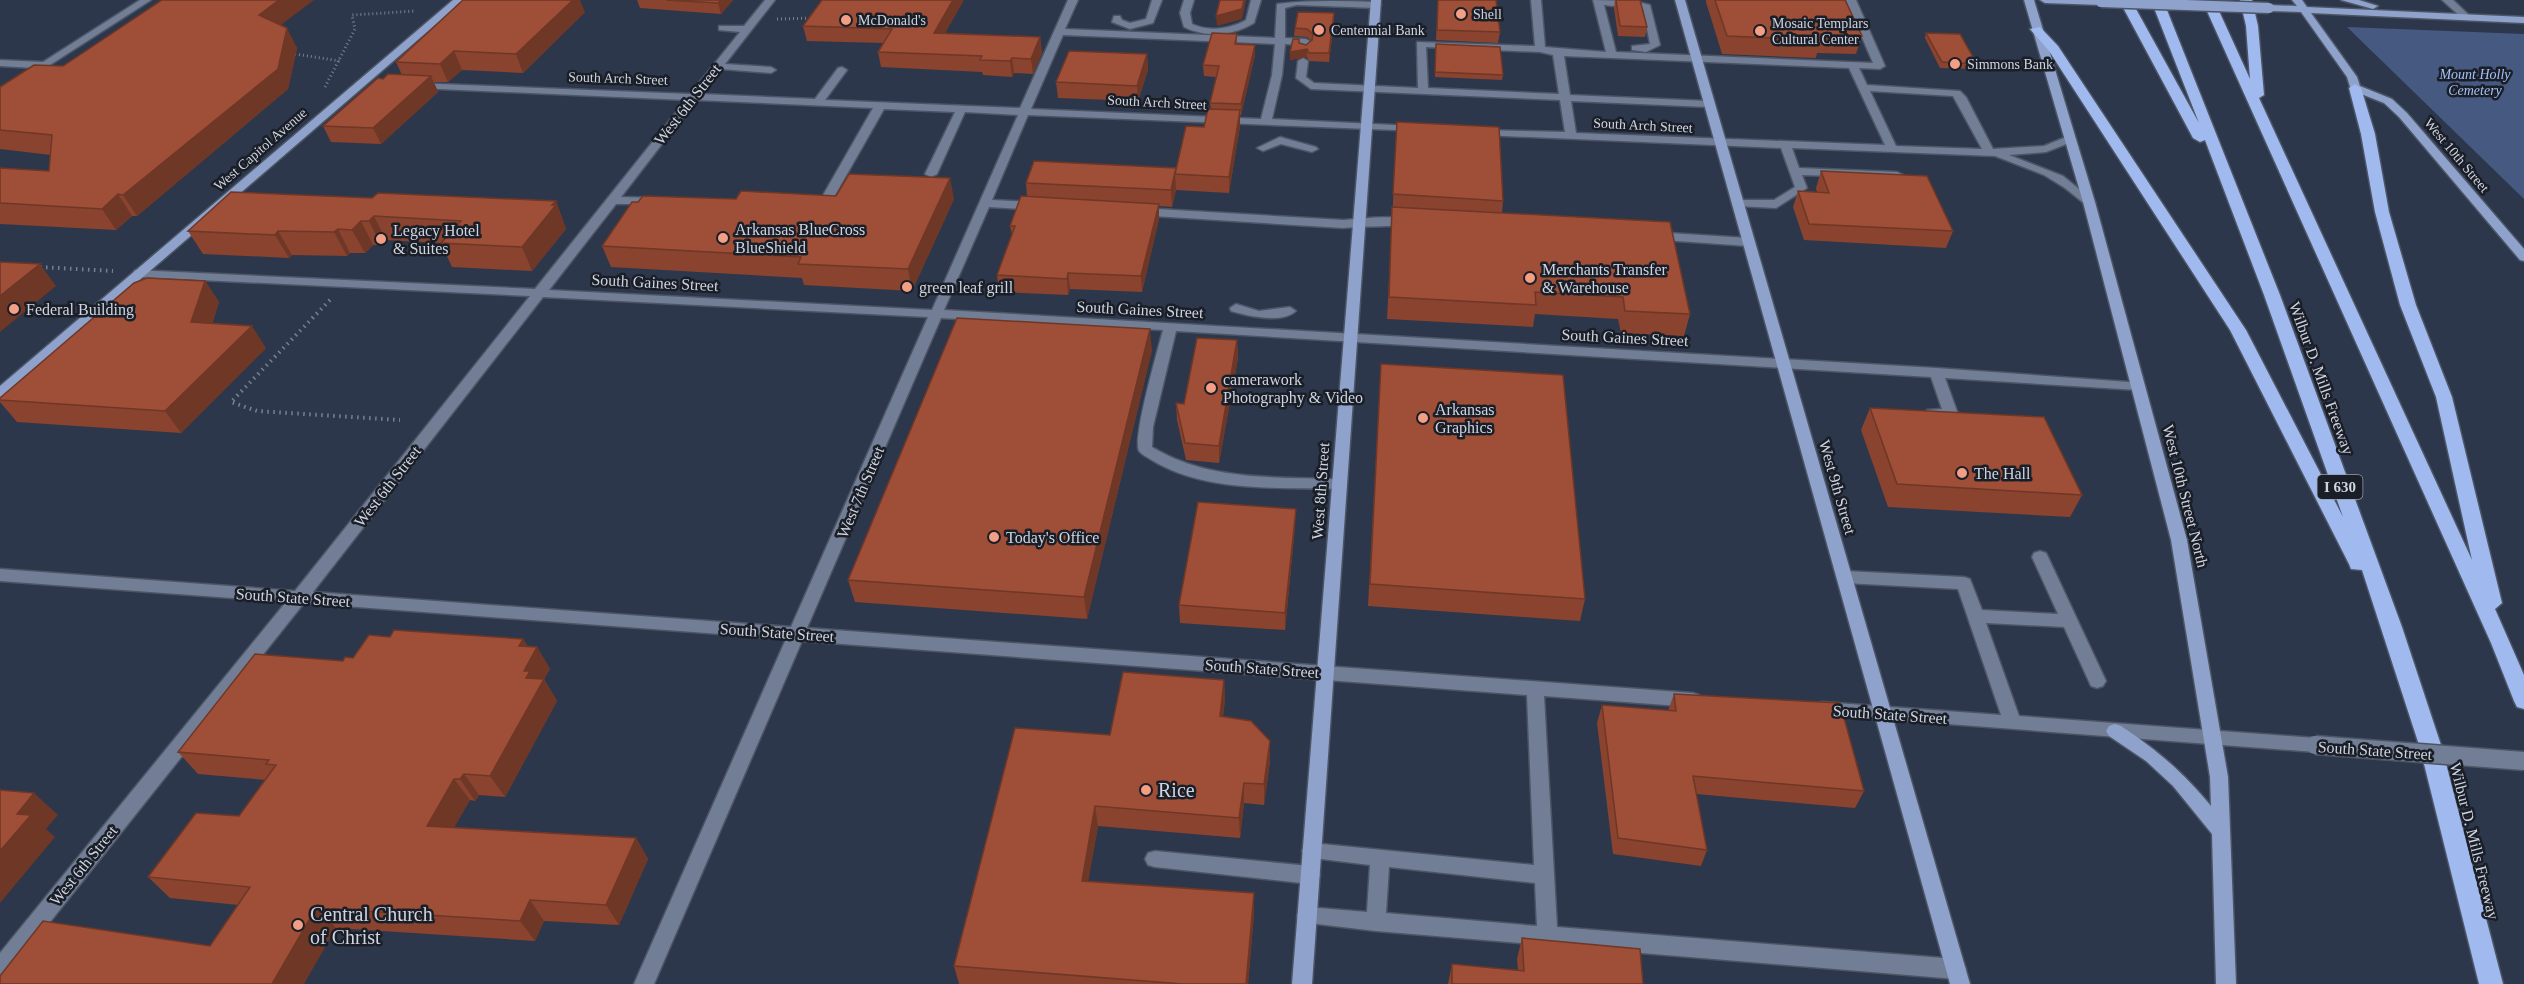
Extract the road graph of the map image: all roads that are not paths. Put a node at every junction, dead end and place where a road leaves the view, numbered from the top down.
1 (146, 0) edge
2 (459, 0) edge
3 (770, 0) edge
4 (1073, 0) edge
5 (1157, 0) edge
6 (1189, 0) edge
7 (1256, 0) edge
8 (1536, 0) edge
9 (1680, 0) edge
10 (1851, 0) edge
11 (2029, 0) edge
12 (2045, 0) edge
13 (2125, 0) edge
14 (2157, 0) edge
15 (2208, 0) edge
16 (2247, 0) edge
17 (2346, 0) edge
18 (2446, 0) edge
19 (1599, 1) edge
20 (1376, 3) edge
21 (2300, 5) edge
22 (2417, 15) junction
23 (2466, 17) junction
24 (2524, 20) edge
25 (1120, 26) junction
26 (722, 28) dead end
27 (747, 29) junction
28 (2036, 29) junction
29 (1060, 32) junction
30 (1189, 32) junction
31 (1281, 41) junction
32 (1306, 45) edge
33 (1540, 49) junction
34 (1611, 52) junction
35 (1558, 53) junction
36 (1696, 59) junction
37 (1303, 61) edge
38 (0, 63) edge
39 (44, 65) junction
40 (716, 66) junction
41 (1853, 66) junction
42 (771, 70) dead end
43 (842, 70) dead end
44 (360, 82) junction
45 (381, 83) edge
46 (403, 84) edge
47 (1863, 88) junction
48 (2355, 88) junction
49 (1370, 89) junction
50 (1423, 91) junction
51 (0, 94) edge
52 (692, 96) junction
53 (1565, 98) junction
54 (818, 102) junction
55 (881, 104) junction
56 (1708, 104) junction
57 (963, 108) junction
58 (2259, 109) junction
59 (1025, 111) junction
60 (1266, 122) junction
61 (1283, 123) junction
62 (1367, 127) junction
63 (1423, 129) edge
64 (1469, 132) edge
65 (1571, 136) junction
66 (2070, 139) junction
67 (1280, 140) junction
68 (1719, 143) junction
69 (1785, 144) junction
70 (1263, 148) dead end
71 (1312, 149) dead end
72 (1892, 149) junction
73 (1989, 153) junction
74 (1795, 171) junction
75 (931, 174) dead end
76 (1897, 175) edge
77 (614, 200) junction
78 (1736, 202) junction
79 (2089, 202) junction
80 (669, 203) edge
81 (985, 203) junction
82 (1044, 206) edge
83 (2238, 207) junction
84 (810, 210) edge
85 (1125, 211) edge
86 (1359, 222) junction
87 (1423, 223) edge
88 (1638, 236) edge
89 (1748, 242) junction
90 (2524, 257) edge
91 (139, 273) junction
92 (541, 292) junction
93 (1236, 308) dead end
94 (1290, 311) dead end
95 (937, 314) junction
96 (1258, 315) junction
97 (1170, 328) junction
98 (1256, 333) junction
99 (1350, 338) junction
100 (1784, 363) junction
101 (1936, 372) junction
102 (2138, 386) junction
103 (0, 393) edge
104 (1916, 412) edge
105 (1338, 484) junction
106 (2040, 557) dead end
107 (0, 575) edge
108 (1845, 577) junction
109 (299, 597) junction
110 (1977, 616) junction
111 (2069, 621) junction
112 (2392, 627) junction
113 (798, 634) junction
114 (2501, 643) junction
115 (1326, 672) junction
116 (2097, 681) dead end
117 (1535, 688) junction
118 (1713, 701) edge
119 (2524, 701) edge
120 (1808, 708) edge
121 (1884, 714) junction
122 (2013, 723) junction
123 (2115, 731) junction
124 (2214, 738) junction
125 (2524, 761) edge
126 (2222, 833) junction
127 (1312, 851) junction
128 (1380, 858) junction
129 (1155, 859) dead end
130 (1310, 875) junction
131 (1544, 875) junction
132 (1307, 916) junction
133 (1376, 922) junction
134 (1547, 935) junction
135 (0, 969) edge
136 (1958, 976) edge
137 (644, 984) edge
138 (1302, 984) edge
139 (2226, 984) edge
140 (2491, 984) edge

1 - 39 street
2 - 44 main road, West Capitol Avenue
3 - 27 street, West 6th Street
4 - 29 street, West 7th Street
5 - 25 street
6 - 30 street
7 - 30 street
8 - 33 street
9 - 36 main road, West 9th Street
10 - 41 street
11 - 28 main road, West 10th Street North
12 - 21 main road, bridge
13 - 83 highway
14 - 83 highway, Wilbur D. Mills Freeway / I 630
15 - 58 highway
16 - 58 highway
17 - 22 main road
18 - 23 street
19 - 34 street
19 - 34 street
20 - 31 street
20 - 49 main road, West 8th Street
21 - 22 main road
21 - 48 main road
22 - 23 main road
23 - 24 main road
25 - 29 street
25 - 30 street
26 - 27 street
27 - 40 street, West 6th Street
28 - 66 main road, West 10th Street North
28 - 112 highway
29 - 59 street, West 7th Street
30 - 31 street
31 - 32 street
31 - 60 street
33 - 35 street
33 - 50 street
34 - 35 street
34 - 36 street
35 - 53 street
36 - 41 street
36 - 56 main road, West 9th Street
37 - 49 street
38 - 39 street
39 - 51 street
40 - 42 street
40 - 52 street, West 6th Street
41 - 47 street
43 - 54 street
44 - 45 street
44 - 91 main road, West Capitol Avenue
46 - 52 street, South Arch Street
47 - 72 street
47 - 73 street
48 - 90 main road, West 10th Street
48 - 114 highway
49 - 50 street
49 - 62 main road, West 8th Street
50 - 53 street
52 - 54 street, South Arch Street
52 - 77 street, West 6th Street
53 - 56 street
53 - 65 street
54 - 55 street, South Arch Street
55 - 57 street, South Arch Street
55 - 84 street
56 - 68 main road, West 9th Street
57 - 59 street, South Arch Street
57 - 75 street
58 - 114 highway
59 - 60 street, South Arch Street
59 - 81 street, West 7th Street
60 - 61 street, South Arch Street
61 - 62 street, South Arch Street
61 - 67 street
62 - 63 street, South Arch Street
62 - 86 main road, West 8th Street
64 - 65 street, South Arch Street
65 - 68 street, South Arch Street
66 - 73 street, South Arch Street
66 - 79 main road, West 10th Street North
67 - 70 street
67 - 71 street
68 - 69 street, South Arch Street
68 - 78 main road, West 9th Street
69 - 72 street, South Arch Street
69 - 74 street
72 - 73 street, South Arch Street
73 - 79 street, South Arch Street
74 - 76 street
74 - 78 street
77 - 80 street
77 - 92 street, West 6th Street
78 - 89 main road, West 9th Street
79 - 102 main road, West 10th Street North
81 - 82 street
81 - 95 street, West 7th Street
83 - 112 highway, Wilbur D. Mills Freeway / I 630
85 - 86 street
86 - 87 street
86 - 99 main road, West 8th Street
88 - 89 street
89 - 100 main road, West 9th Street
91 - 92 street, South Gaines Street
91 - 103 main road, West Capitol Avenue
92 - 95 street, South Gaines Street
92 - 109 street, West 6th Street
93 - 96 street
94 - 96 street
95 - 97 street, South Gaines Street
95 - 113 street, West 7th Street
96 - 98 street
97 - 98 street, South Gaines Street
97 - 105 street
98 - 99 street, South Gaines Street
99 - 100 street, South Gaines Street
99 - 105 main road, West 8th Street
100 - 101 street, South Gaines Street
100 - 108 main road, West 9th Street
101 - 102 street, South Gaines Street
101 - 104 street
102 - 124 main road, West 10th Street North
105 - 115 main road, West 8th Street
106 - 111 street
107 - 109 street, South State Street
108 - 110 street
108 - 121 main road, West 9th Street
109 - 113 street, South State Street
109 - 135 street, West 6th Street
110 - 111 street
110 - 122 street
111 - 116 street
112 - 140 highway, Wilbur D. Mills Freeway / I 630
113 - 115 street, South State Street
113 - 137 street, West 7th Street
114 - 119 highway
115 - 117 street, South State Street
115 - 127 main road, West 8th Street
117 - 118 street, South State Street
117 - 131 street
120 - 121 street, South State Street
121 - 122 street, South State Street
121 - 136 main road, West 9th Street
122 - 123 street, South State Street
123 - 124 street, South State Street
123 - 126 main road
124 - 125 street, South State Street, bridge
124 - 126 main road, West 10th Street North
126 - 139 main road, West 10th Street North
127 - 128 street
127 - 130 main road, West 8th Street
128 - 131 street
128 - 133 street
129 - 130 street
130 - 132 main road, West 8th Street
131 - 134 street
132 - 133 street
132 - 138 main road, West 8th Street
133 - 134 street
134 - 136 street

